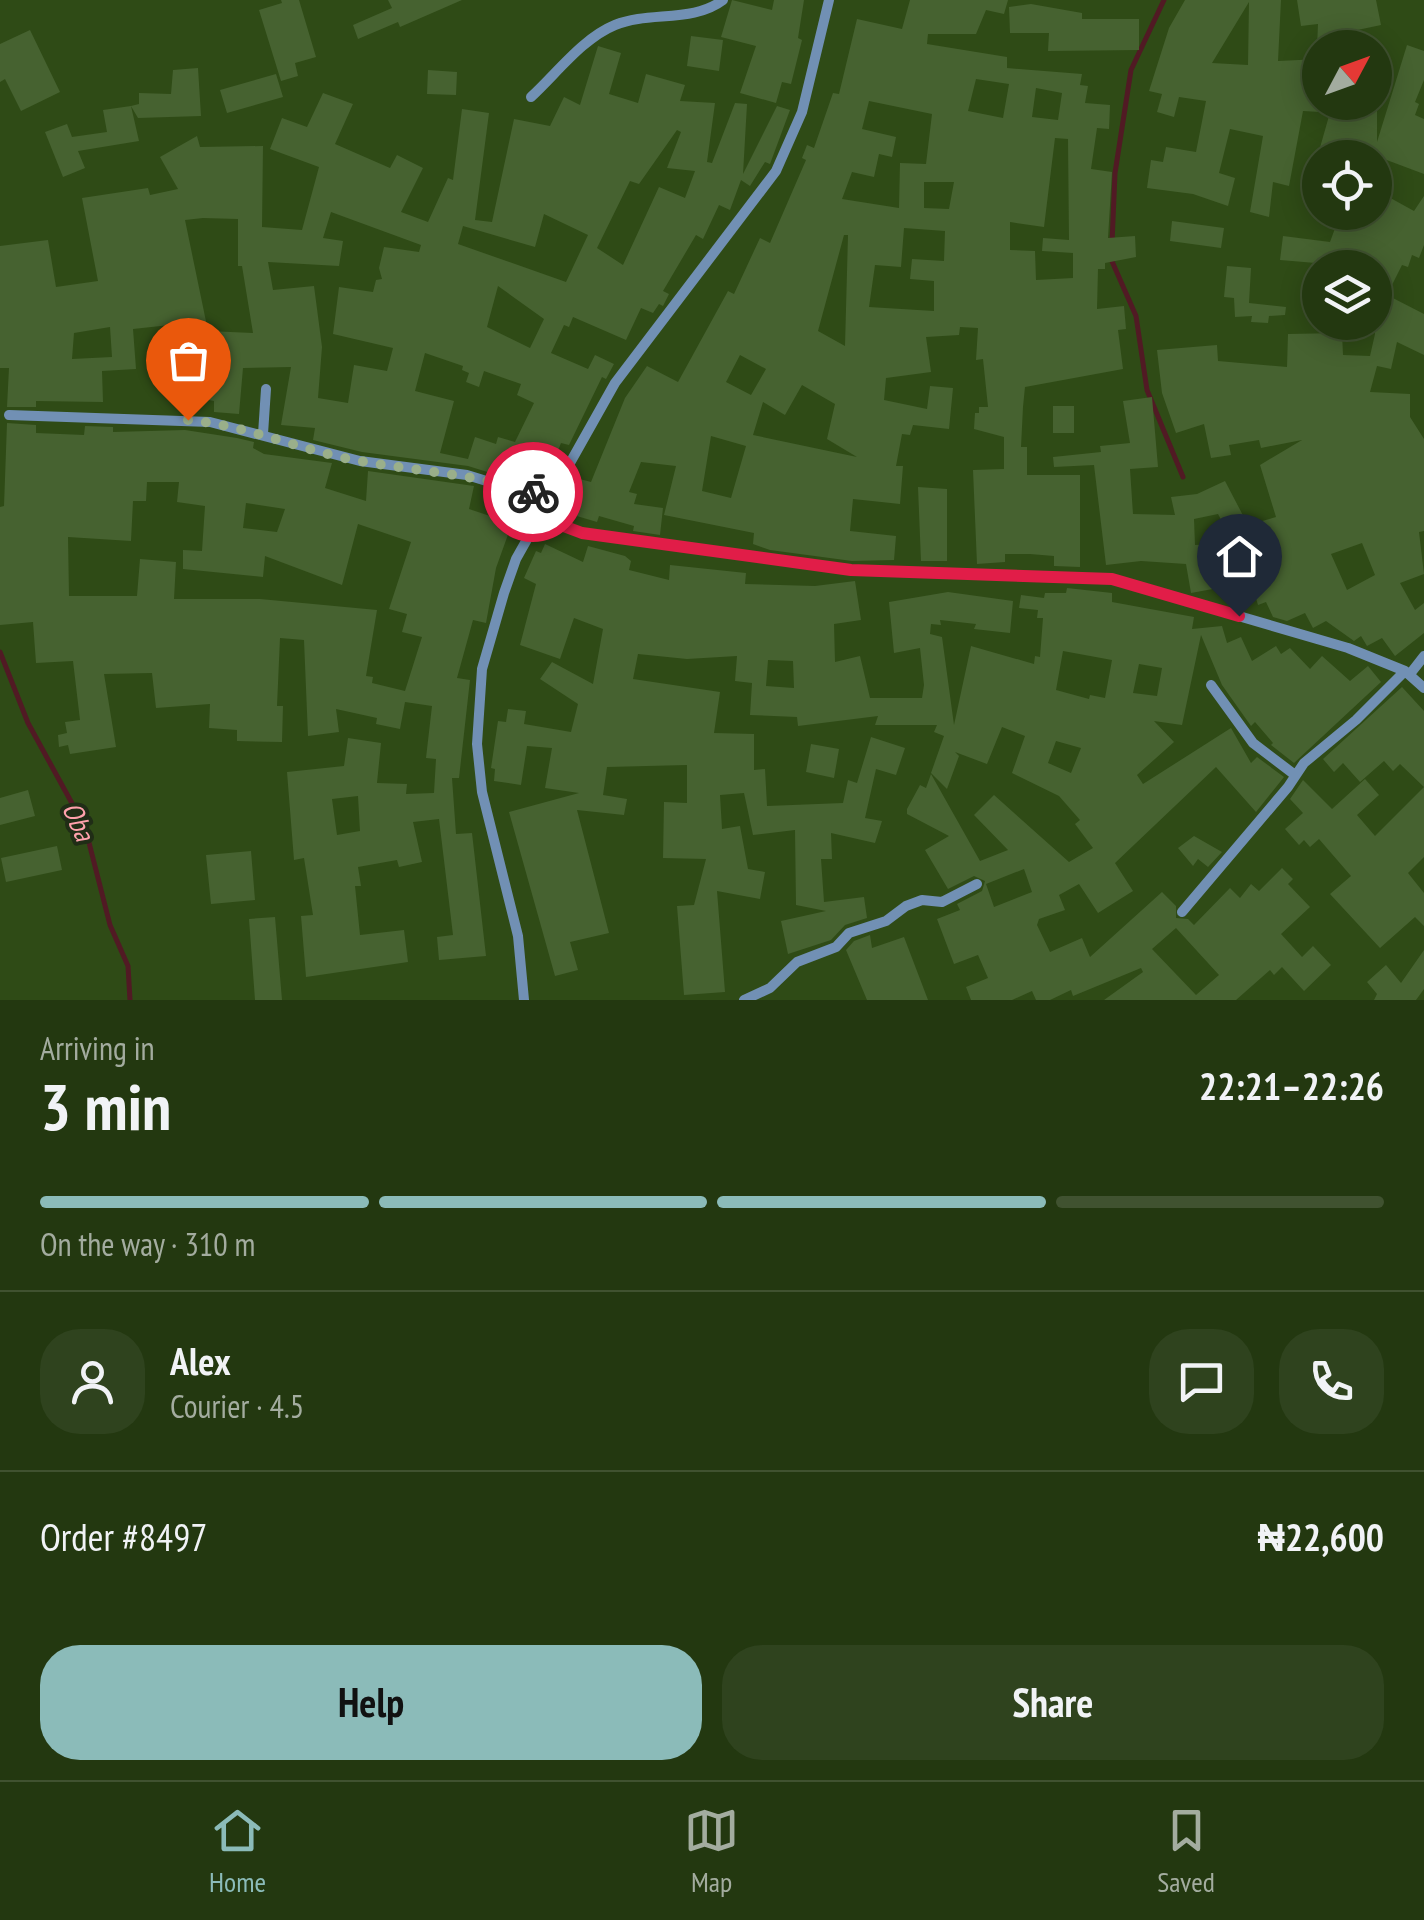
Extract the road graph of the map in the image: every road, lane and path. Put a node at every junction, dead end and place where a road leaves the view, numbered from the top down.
1 (723, 0) edge
2 (830, 0) edge
3 (531, 97) dead end
4 (266, 389) dead end
5 (10, 415) dead end
6 (263, 434) junction
7 (552, 501) junction
8 (542, 518) junction
9 (1424, 656) edge
10 (1407, 672) junction
11 (1212, 685) dead end
12 (1424, 688) edge
13 (1295, 775) junction
14 (978, 884) dead end
15 (1182, 912) dead end
16 (524, 1000) edge
17 (532, 1000) edge
18 (744, 1000) edge

1 - 3 street
2 - 7 street
4 - 6 street
5 - 6 street
6 - 7 street
7 - 8 street
8 - 10 street
8 - 16 street
9 - 10 street
10 - 12 street
10 - 13 street
11 - 13 street
13 - 15 street
14 - 18 street
16 - 17 street

